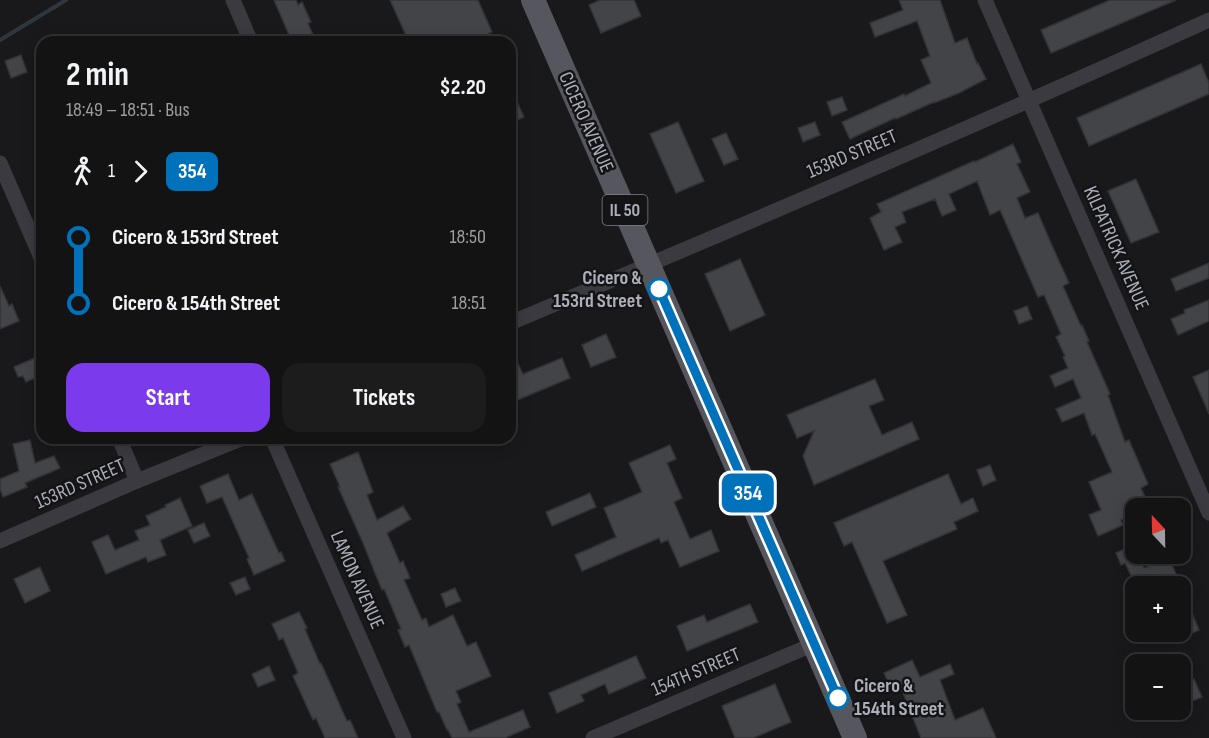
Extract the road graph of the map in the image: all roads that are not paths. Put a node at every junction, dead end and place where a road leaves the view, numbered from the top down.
1 (232, 0) edge
2 (533, 0) edge
3 (985, 0) edge
4 (1209, 20) edge
5 (248, 36) edge
6 (1028, 101) junction
7 (0, 163) edge
8 (36, 246) edge
9 (649, 265) junction
10 (516, 320) edge
11 (122, 444) edge
12 (228, 444) edge
13 (275, 444) edge
14 (138, 481) junction
15 (1209, 513) edge
16 (0, 541) edge
17 (814, 644) junction
18 (404, 738) edge
19 (593, 738) edge
20 (855, 738) edge

1 - 5 street
2 - 9 main road, CICERO AVENUE / IL 50
3 - 6 street, KILPATRICK AVENUE
4 - 6 street, 153RD STREET
6 - 9 street, 153RD STREET
6 - 15 street, KILPATRICK AVENUE
7 - 8 street
9 - 10 street, 153RD STREET
9 - 17 main road, CICERO AVENUE / IL 50
11 - 14 street
12 - 14 street, 153RD STREET
13 - 18 street, LAMON AVENUE
14 - 16 street, 153RD STREET
17 - 19 street, 154TH STREET
17 - 20 main road, CICERO AVENUE / IL 50

